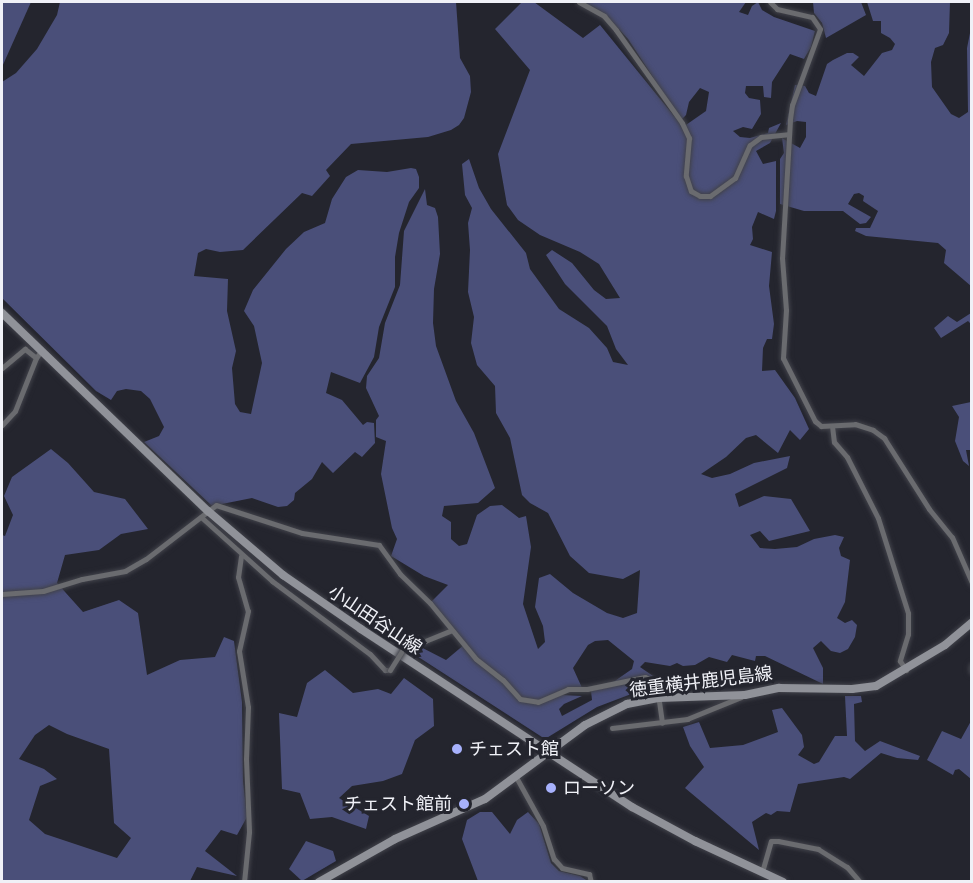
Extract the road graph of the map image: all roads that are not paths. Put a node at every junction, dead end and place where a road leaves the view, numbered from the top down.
1 (579, 2) edge
2 (770, 2) edge
3 (788, 134) junction
4 (2, 313) edge
5 (38, 355) junction
6 (2, 368) edge
7 (2, 425) edge
8 (832, 426) junction
9 (204, 514) junction
10 (241, 556) junction
11 (972, 584) edge
12 (2, 594) edge
13 (972, 622) edge
14 (452, 630) junction
15 (972, 666) edge
16 (906, 670) junction
17 (972, 671) edge
18 (745, 695) junction
19 (659, 698) junction
20 (662, 723) junction
21 (612, 728) dead end
22 (548, 753) junction
23 (516, 777) junction
24 (762, 872) junction
25 (244, 882) edge
26 (319, 882) edge
27 (591, 882) edge
28 (783, 882) edge
29 (860, 882) edge

1 - 3 street
2 - 3 street
3 - 8 street
4 - 5 main road, 小山田谷山線
5 - 6 street
5 - 7 street
5 - 9 main road, 小山田谷山線
8 - 11 street
8 - 16 street
9 - 10 street
9 - 12 street
9 - 14 street
9 - 22 main road, 小山田谷山線
10 - 14 street, bridge
10 - 25 street
13 - 16 main road, 徳重横井鹿児島線
14 - 19 street
15 - 17 street
16 - 18 main road, 徳重横井鹿児島線
18 - 19 main road, 徳重横井鹿児島線
18 - 20 street
19 - 20 street
19 - 22 main road, 徳重横井鹿児島線
20 - 21 street
22 - 23 main road, 徳重横井鹿児島線
22 - 24 main road, 小山田谷山線
23 - 26 main road, 徳重横井鹿児島線
23 - 27 street
24 - 28 main road, 小山田谷山線
24 - 29 street

